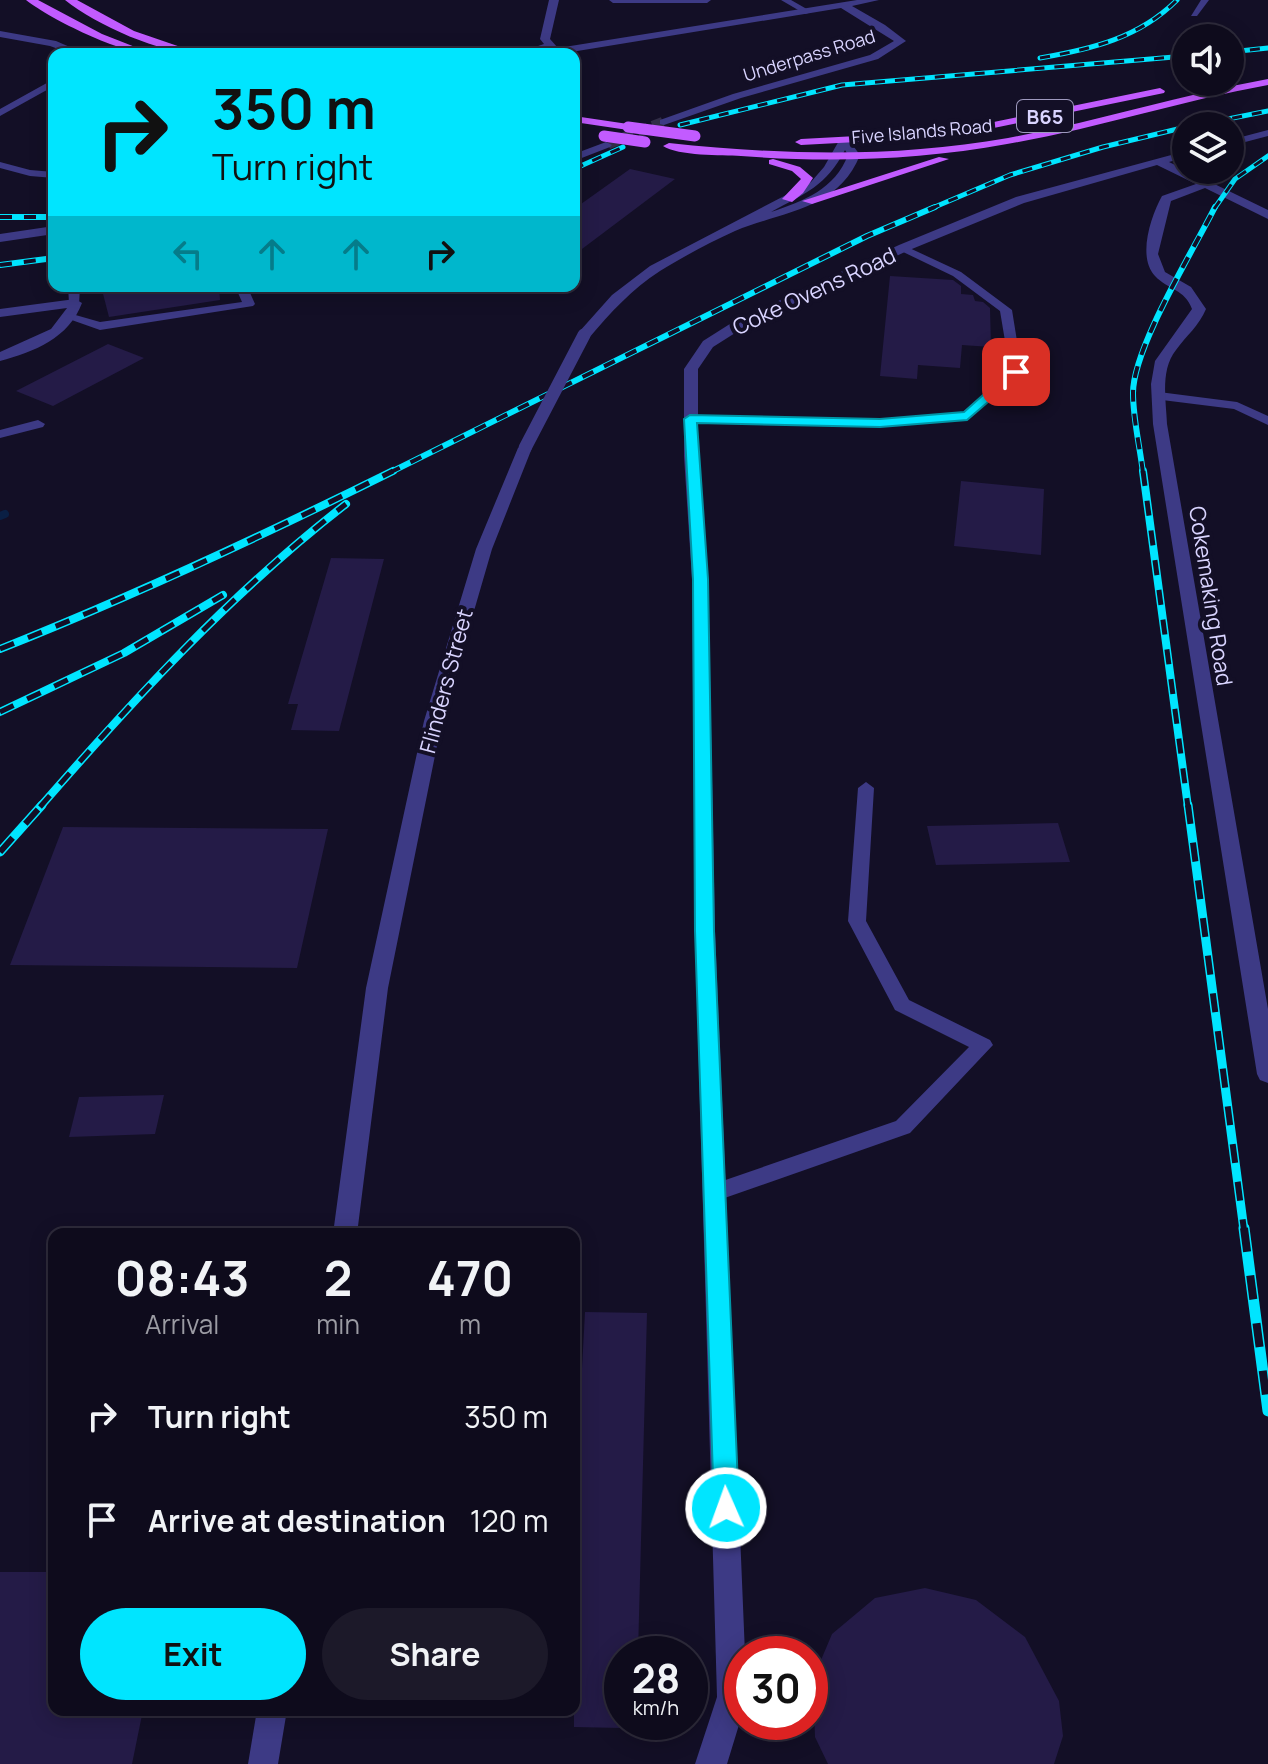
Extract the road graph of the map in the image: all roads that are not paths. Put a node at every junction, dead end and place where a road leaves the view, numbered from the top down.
1 (31, 0) edge
2 (70, 0) edge
3 (554, 0) edge
4 (613, 0) edge
5 (707, 0) edge
6 (785, 0) edge
7 (874, 0) edge
8 (1205, 0) edge
9 (671, 1) edge
10 (844, 6) junction
11 (808, 12) junction
12 (1194, 14) dead end
13 (0, 34) edge
14 (65, 48) edge
15 (132, 48) edge
16 (177, 48) edge
17 (552, 48) joint
18 (1268, 71) edge
19 (1244, 75) edge
20 (1268, 82) edge
21 (48, 85) edge
22 (1172, 88) edge
23 (0, 113) edge
24 (580, 120) edge
25 (664, 122) tunnel mouth
26 (1268, 133) edge
27 (580, 134) edge
28 (1025, 137) junction
29 (1244, 139) edge
30 (605, 141) junction
31 (844, 141) junction
32 (776, 142) dead end
33 (792, 142) dead end
34 (721, 152) junction
35 (580, 155) edge
36 (854, 155) junction
37 (835, 156) junction
38 (1172, 158) edge
39 (1159, 161) junction
40 (0, 165) edge
41 (48, 174) edge
42 (1204, 185) junction
43 (1268, 194) edge
44 (788, 199) junction
45 (1237, 200) junction
46 (808, 201) junction
47 (1268, 215) edge
48 (735, 227) junction
49 (48, 231) edge
50 (0, 238) edge
51 (903, 248) junction
52 (74, 292) edge
53 (244, 292) edge
54 (75, 303) junction
55 (0, 313) edge
56 (72, 318) junction
57 (0, 357) edge
58 (1159, 396) junction
59 (690, 419) junction
60 (1268, 421) edge
61 (38, 424) dead end
62 (0, 434) edge
63 (866, 788) dead end
64 (1268, 1074) edge
65 (716, 1192) junction
66 (346, 1228) edge
67 (271, 1716) edge
68 (263, 1764) edge
69 (710, 1764) edge

1 - 15 main road
2 - 16 main road
3 - 17 street
4 - 9 lane
5 - 9 lane
6 - 11 lane
7 - 10 street
8 - 12 lane
10 - 11 street
10 - 25 street, Underpass Road
11 - 17 street
13 - 14 street
18 - 19 main road
20 - 28 main road, Five Islands Road / B65
21 - 23 lane
22 - 31 main road, Five Islands Road / B65
24 - 32 main road, bridge
26 - 29 street
27 - 30 main road, Five Islands Road / B65
28 - 36 main road, Five Islands Road / B65
28 - 46 main road
30 - 34 main road, Five Islands Road / B65, bridge
30 - 35 street
31 - 33 main road, Five Islands Road / B65
31 - 36 street
31 - 37 street, Flinders Street
34 - 37 main road, Five Islands Road / B65
34 - 44 main road
36 - 37 main road, Five Islands Road / B65
36 - 46 street, Flinders Street
37 - 44 street, Flinders Street
38 - 39 street, Coke Ovens Road
39 - 42 street
39 - 51 street, Coke Ovens Road
40 - 41 lane
42 - 45 street
42 - 58 street, Cokemaking Road
43 - 45 street
44 - 48 street, Flinders Street
45 - 47 street
46 - 48 street, Flinders Street
48 - 66 street, Flinders Street, bridge
49 - 50 street
51 - 59 street, Coke Ovens Road
51 - 59 lane
52 - 54 lane
53 - 56 lane
54 - 55 street
54 - 56 street
56 - 57 street
58 - 60 lane
58 - 64 street, Cokemaking Road
59 - 65 street, Coke Ovens Road
61 - 62 lane
63 - 65 lane
65 - 69 street, Coke Ovens Road
67 - 68 street

